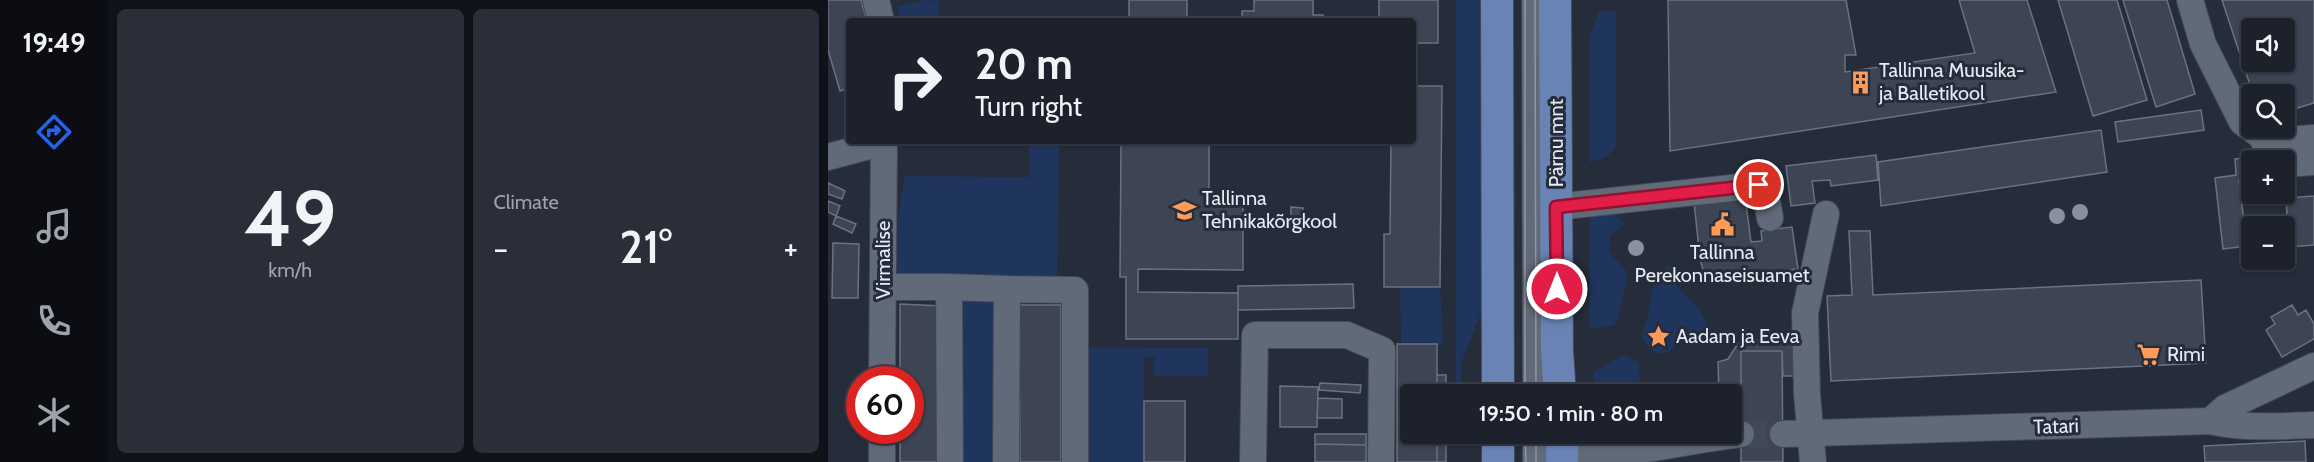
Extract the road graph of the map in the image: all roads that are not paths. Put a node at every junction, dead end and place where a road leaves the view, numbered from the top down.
1 (876, 0) edge
2 (1497, 0) edge
3 (1536, 0) edge
4 (1556, 0) edge
5 (2190, 0) edge
6 (880, 18) edge
7 (2241, 120) edge
8 (2274, 138) edge
9 (2314, 138) edge
10 (874, 144) edge
11 (884, 144) edge
12 (828, 157) edge
13 (2295, 162) edge
14 (2314, 162) edge
15 (1556, 207) junction
16 (1826, 214) dead end
17 (1770, 218) dead end
18 (883, 287) junction
19 (949, 287) junction
20 (1007, 289) junction
21 (882, 366) edge
22 (2314, 366) edge
23 (1498, 384) edge
24 (1536, 384) edge
25 (1559, 384) edge
26 (2210, 420) junction
27 (2314, 425) edge
28 (1783, 434) tunnel mouth
29 (1810, 434) junction
30 (882, 444) edge
31 (1498, 444) edge
32 (1671, 444) edge
33 (1555, 454) edge
34 (882, 462) edge
35 (950, 462) edge
36 (1006, 462) edge
37 (1075, 462) edge
38 (1253, 462) edge
39 (1381, 462) edge
40 (1497, 462) edge
41 (1813, 462) edge

1 - 6 street
2 - 23 main road
3 - 24 street
4 - 15 main road, Pärnu mnt
5 - 7 street
8 - 9 street
10 - 12 street
11 - 18 street, Virmalise
13 - 14 street
15 - 17 street
15 - 25 main road, Pärnu mnt
16 - 29 street
18 - 19 street
18 - 21 street, Virmalise
19 - 20 street
19 - 35 street
20 - 36 street
20 - 37 street
22 - 26 street
26 - 27 street, Tatari
26 - 29 street, Tatari
28 - 29 street, Tatari
29 - 41 street
30 - 34 street
31 - 40 main road
32 - 33 street
38 - 39 street

